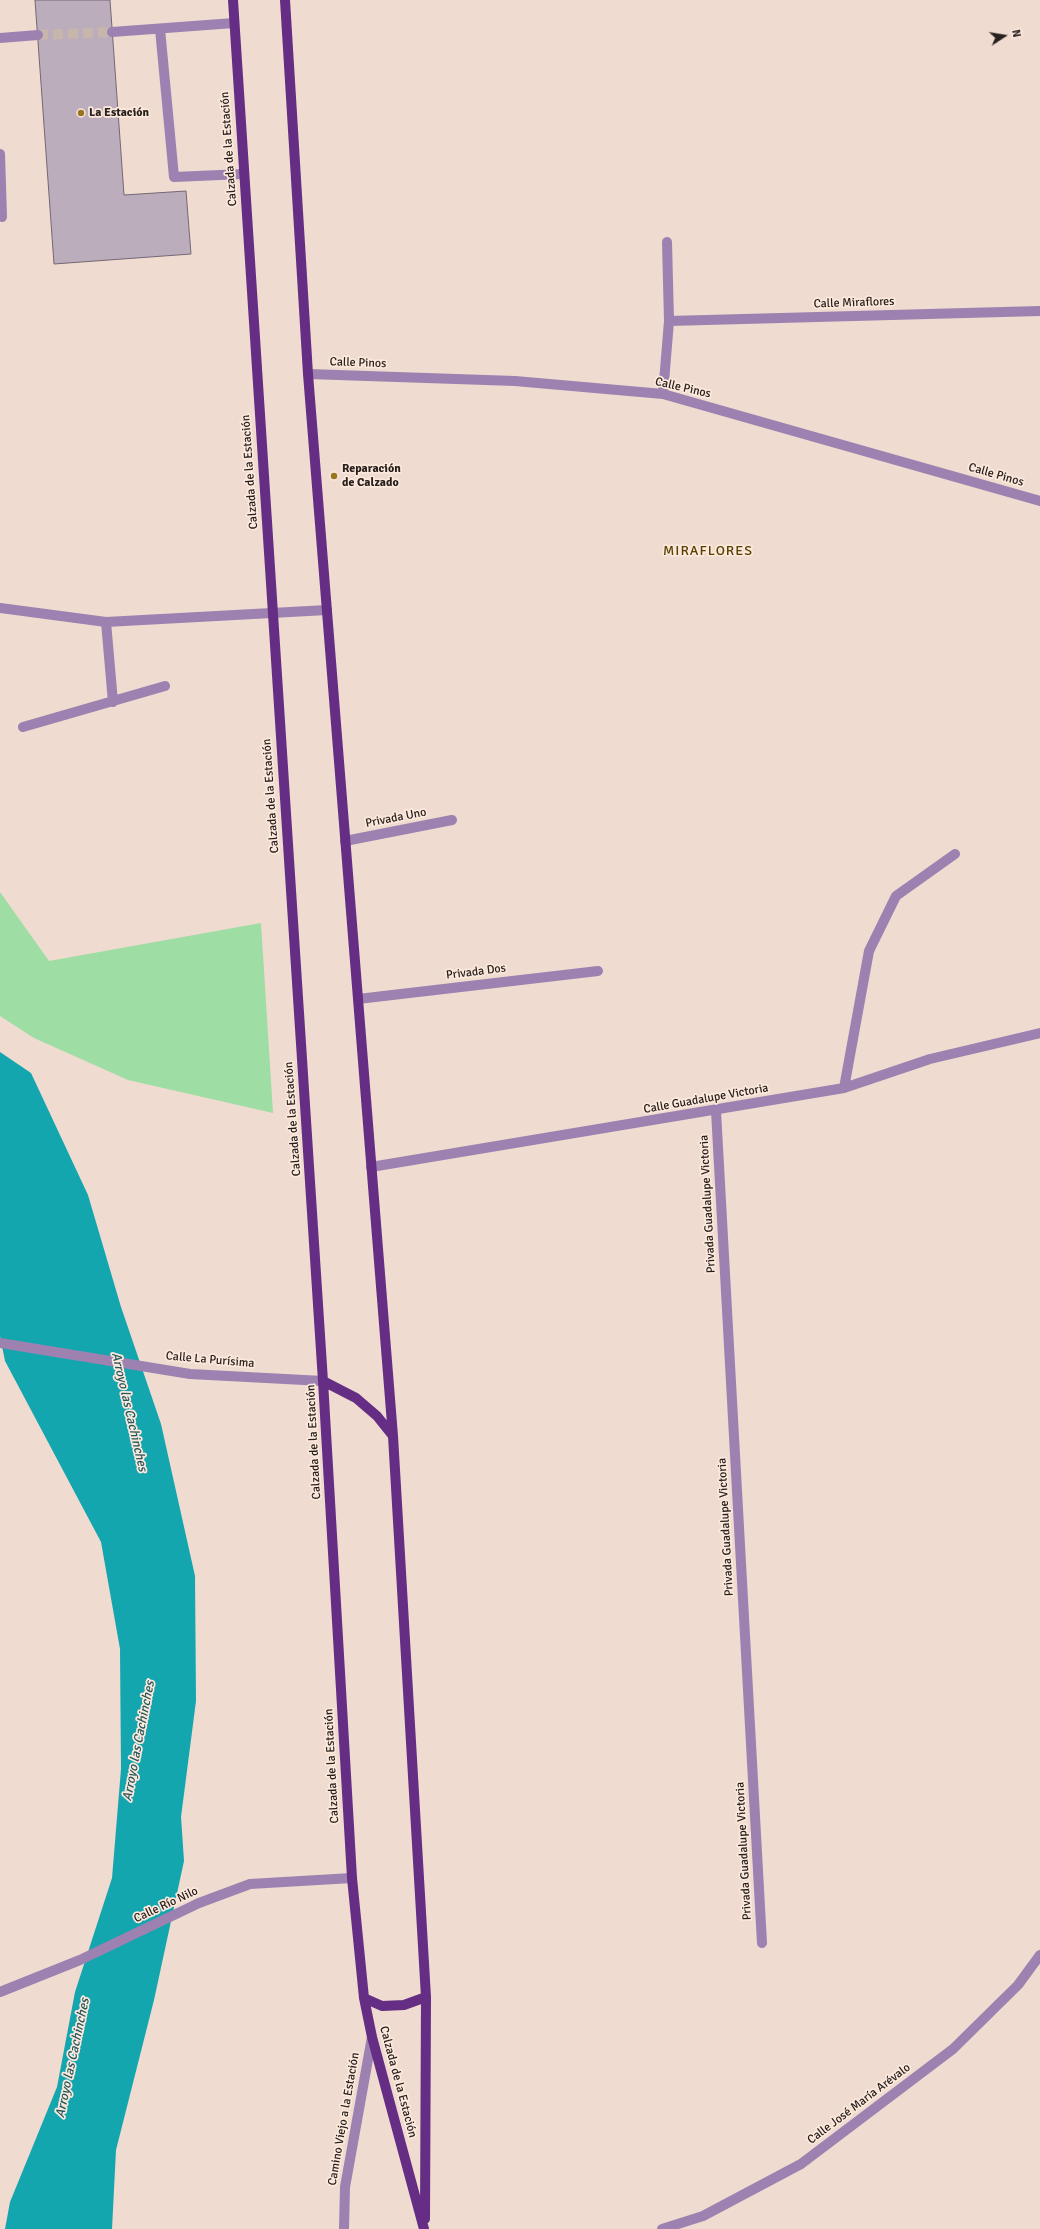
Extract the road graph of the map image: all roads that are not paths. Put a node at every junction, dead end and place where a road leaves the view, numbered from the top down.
1 (233, 0) edge
2 (285, 0) edge
3 (234, 23) junction
4 (160, 29) junction
5 (112, 32) tunnel mouth
6 (38, 35) tunnel mouth
7 (0, 38) edge
8 (0, 154) edge
9 (244, 174) junction
10 (2, 217) dead end
11 (667, 242) dead end
12 (1040, 311) edge
13 (669, 321) junction
14 (308, 374) junction
15 (663, 394) junction
16 (1040, 501) edge
17 (0, 608) edge
18 (327, 610) junction
19 (272, 614) junction
20 (106, 622) junction
21 (165, 686) dead end
22 (113, 702) junction
23 (23, 727) dead end
24 (452, 820) dead end
25 (346, 841) junction
26 (955, 854) dead end
27 (598, 971) dead end
28 (358, 999) junction
29 (1040, 1032) edge
30 (844, 1088) junction
31 (716, 1110) junction
32 (371, 1167) junction
33 (0, 1343) edge
34 (323, 1381) junction
35 (393, 1436) junction
36 (352, 1878) junction
37 (762, 1943) dead end
38 (1040, 1956) edge
39 (0, 1992) edge
40 (426, 1997) junction
41 (364, 1998) junction
42 (372, 2037) junction
43 (344, 2229) edge
44 (424, 2229) edge
45 (662, 2229) edge

1 - 3 main road, Calzada de la Estación
2 - 14 main road, Calzada de la Estación
3 - 4 street
3 - 9 main road, Calzada de la Estación
4 - 5 street
4 - 9 street
6 - 7 street
8 - 10 street
9 - 19 main road, Calzada de la Estación
11 - 13 street
12 - 13 street, Calle Miraflores
13 - 15 street
14 - 15 street, Calle Pinos
14 - 18 main road, Calzada de la Estación
15 - 16 street, Calle Pinos
17 - 20 street
18 - 19 street
18 - 25 main road, Calzada de la Estación
19 - 20 street
19 - 34 main road, Calzada de la Estación
20 - 22 street
21 - 22 street
22 - 23 street
24 - 25 street, Privada Uno
25 - 28 main road, Calzada de la Estación
26 - 30 street
27 - 28 street, Privada Dos
28 - 32 main road, Calzada de la Estación
29 - 30 street, Calle Guadalupe Victoria
30 - 31 street, Calle Guadalupe Victoria
31 - 32 street, Calle Guadalupe Victoria
31 - 37 street, Privada Guadalupe Victoria
32 - 35 main road, Calzada de la Estación
33 - 34 street, Calle La Purísima
34 - 35 main road
34 - 36 main road, Calzada de la Estación
35 - 40 main road, Calzada de la Estación
36 - 39 street, Calle Río Nilo
36 - 41 main road, Calzada de la Estación
38 - 45 street, Calle José María Arévalo
40 - 41 main road
40 - 44 main road, Calzada de la Estación
41 - 42 main road, Calzada de la Estación
42 - 43 street, Camino Viejo a la Estación
42 - 44 main road, Calzada de la Estación

